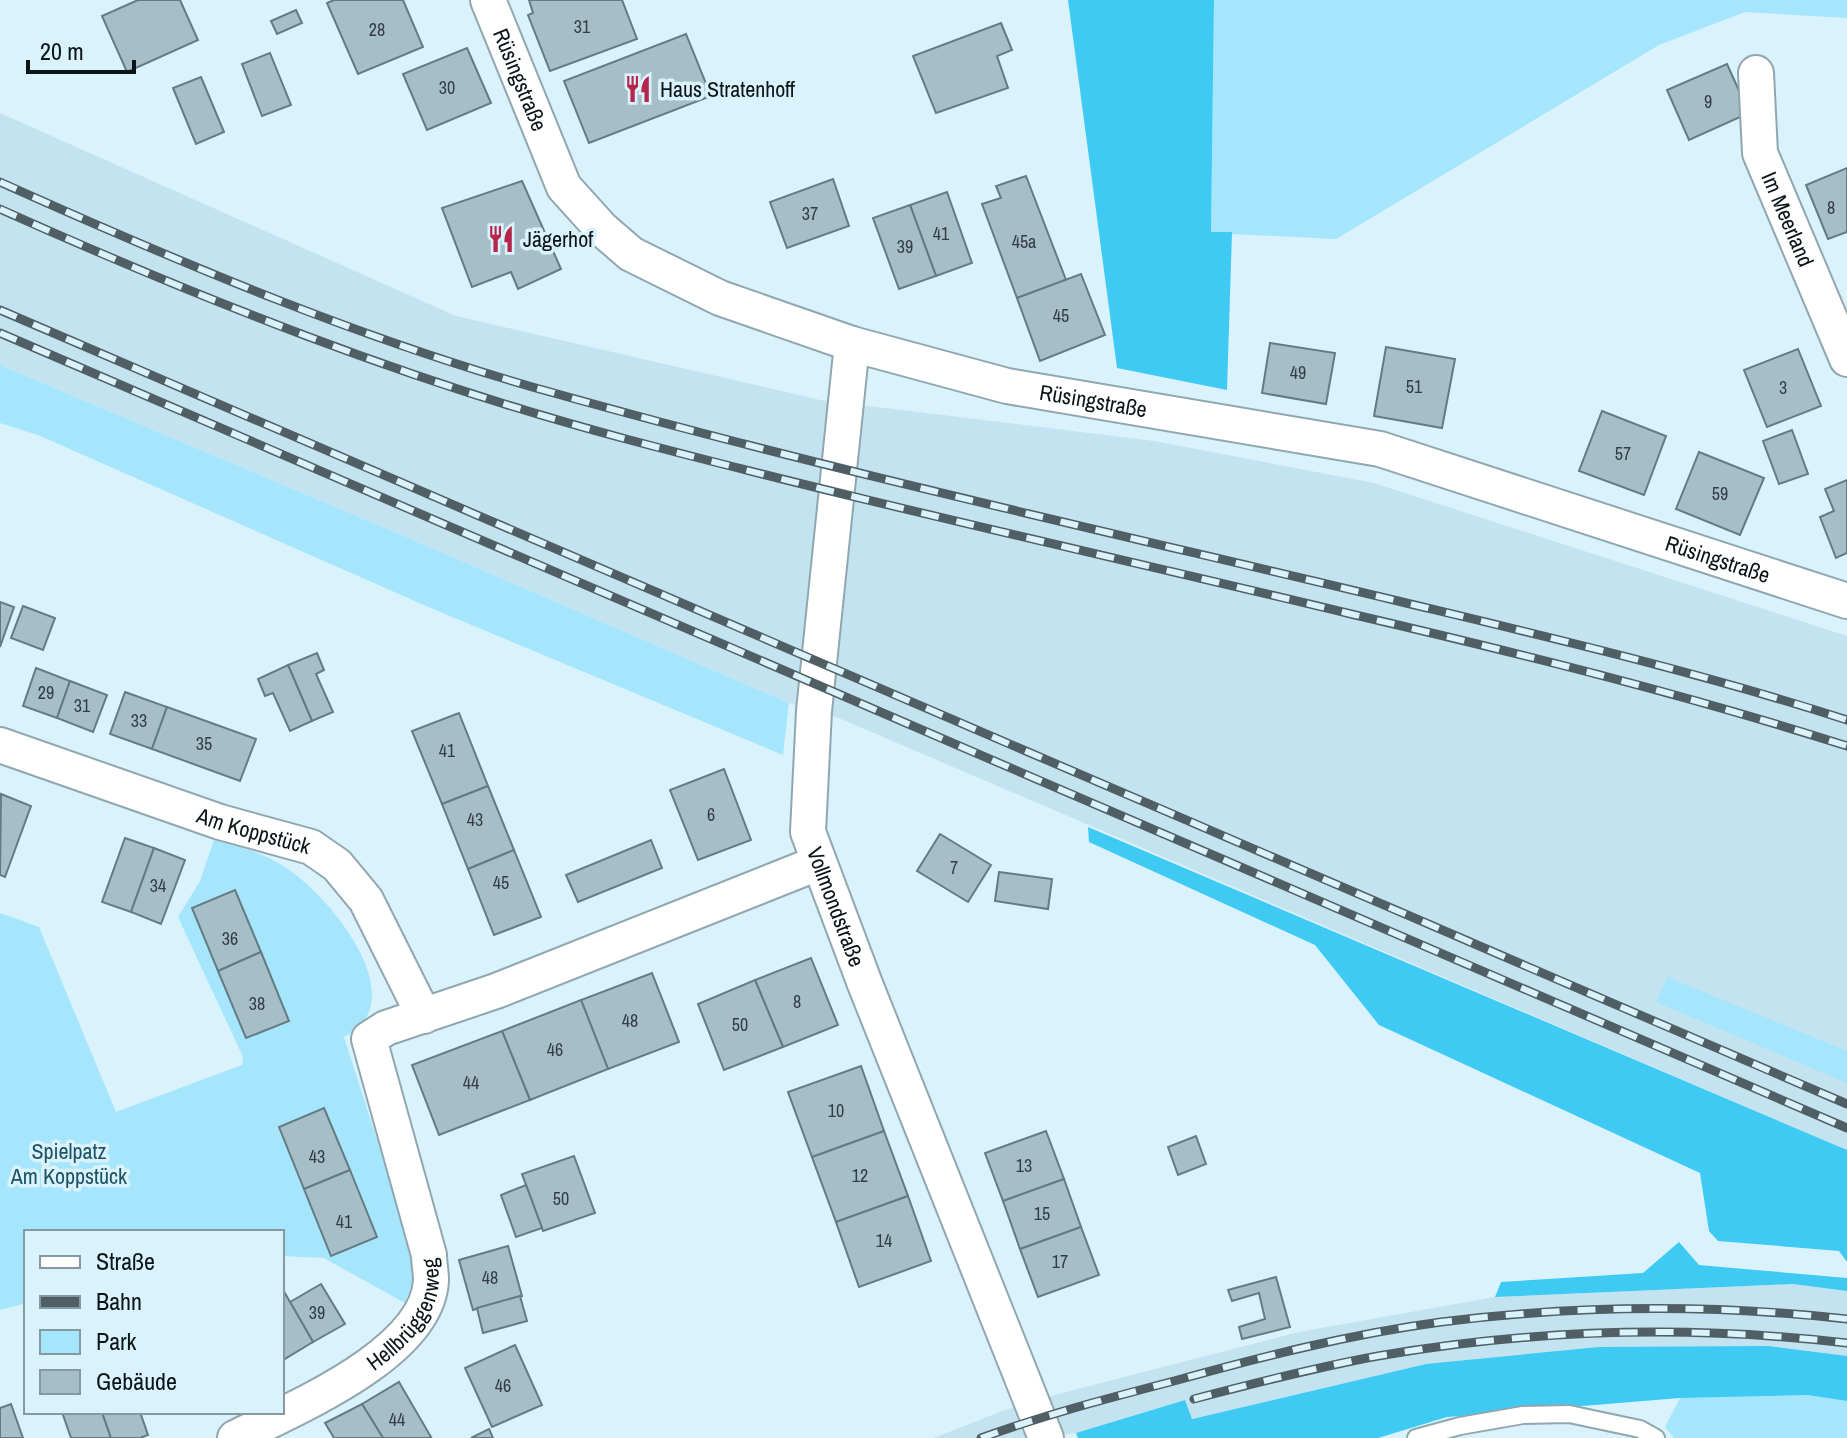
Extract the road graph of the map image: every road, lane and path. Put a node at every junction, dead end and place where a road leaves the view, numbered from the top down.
1 (488, 0) edge
2 (1756, 73) dead end
3 (852, 344) junction
4 (1847, 359) edge
5 (1847, 601) edge
6 (0, 745) edge
7 (818, 863) junction
8 (424, 1016) junction
9 (284, 1413) edge
10 (282, 1414) edge
11 (235, 1438) edge
12 (1046, 1438) edge
13 (1416, 1438) edge
14 (1656, 1438) edge

1 - 3 street, Rüsingstraße
2 - 4 street, Im Meerland
3 - 5 street, Rüsingstraße
3 - 7 street, Vollmondstraße
6 - 8 street, Am Koppstück
7 - 8 street
7 - 12 street, Vollmondstraße
8 - 9 street, Hellbrüggenweg
10 - 11 street, Hellbrüggenweg
13 - 14 lane

